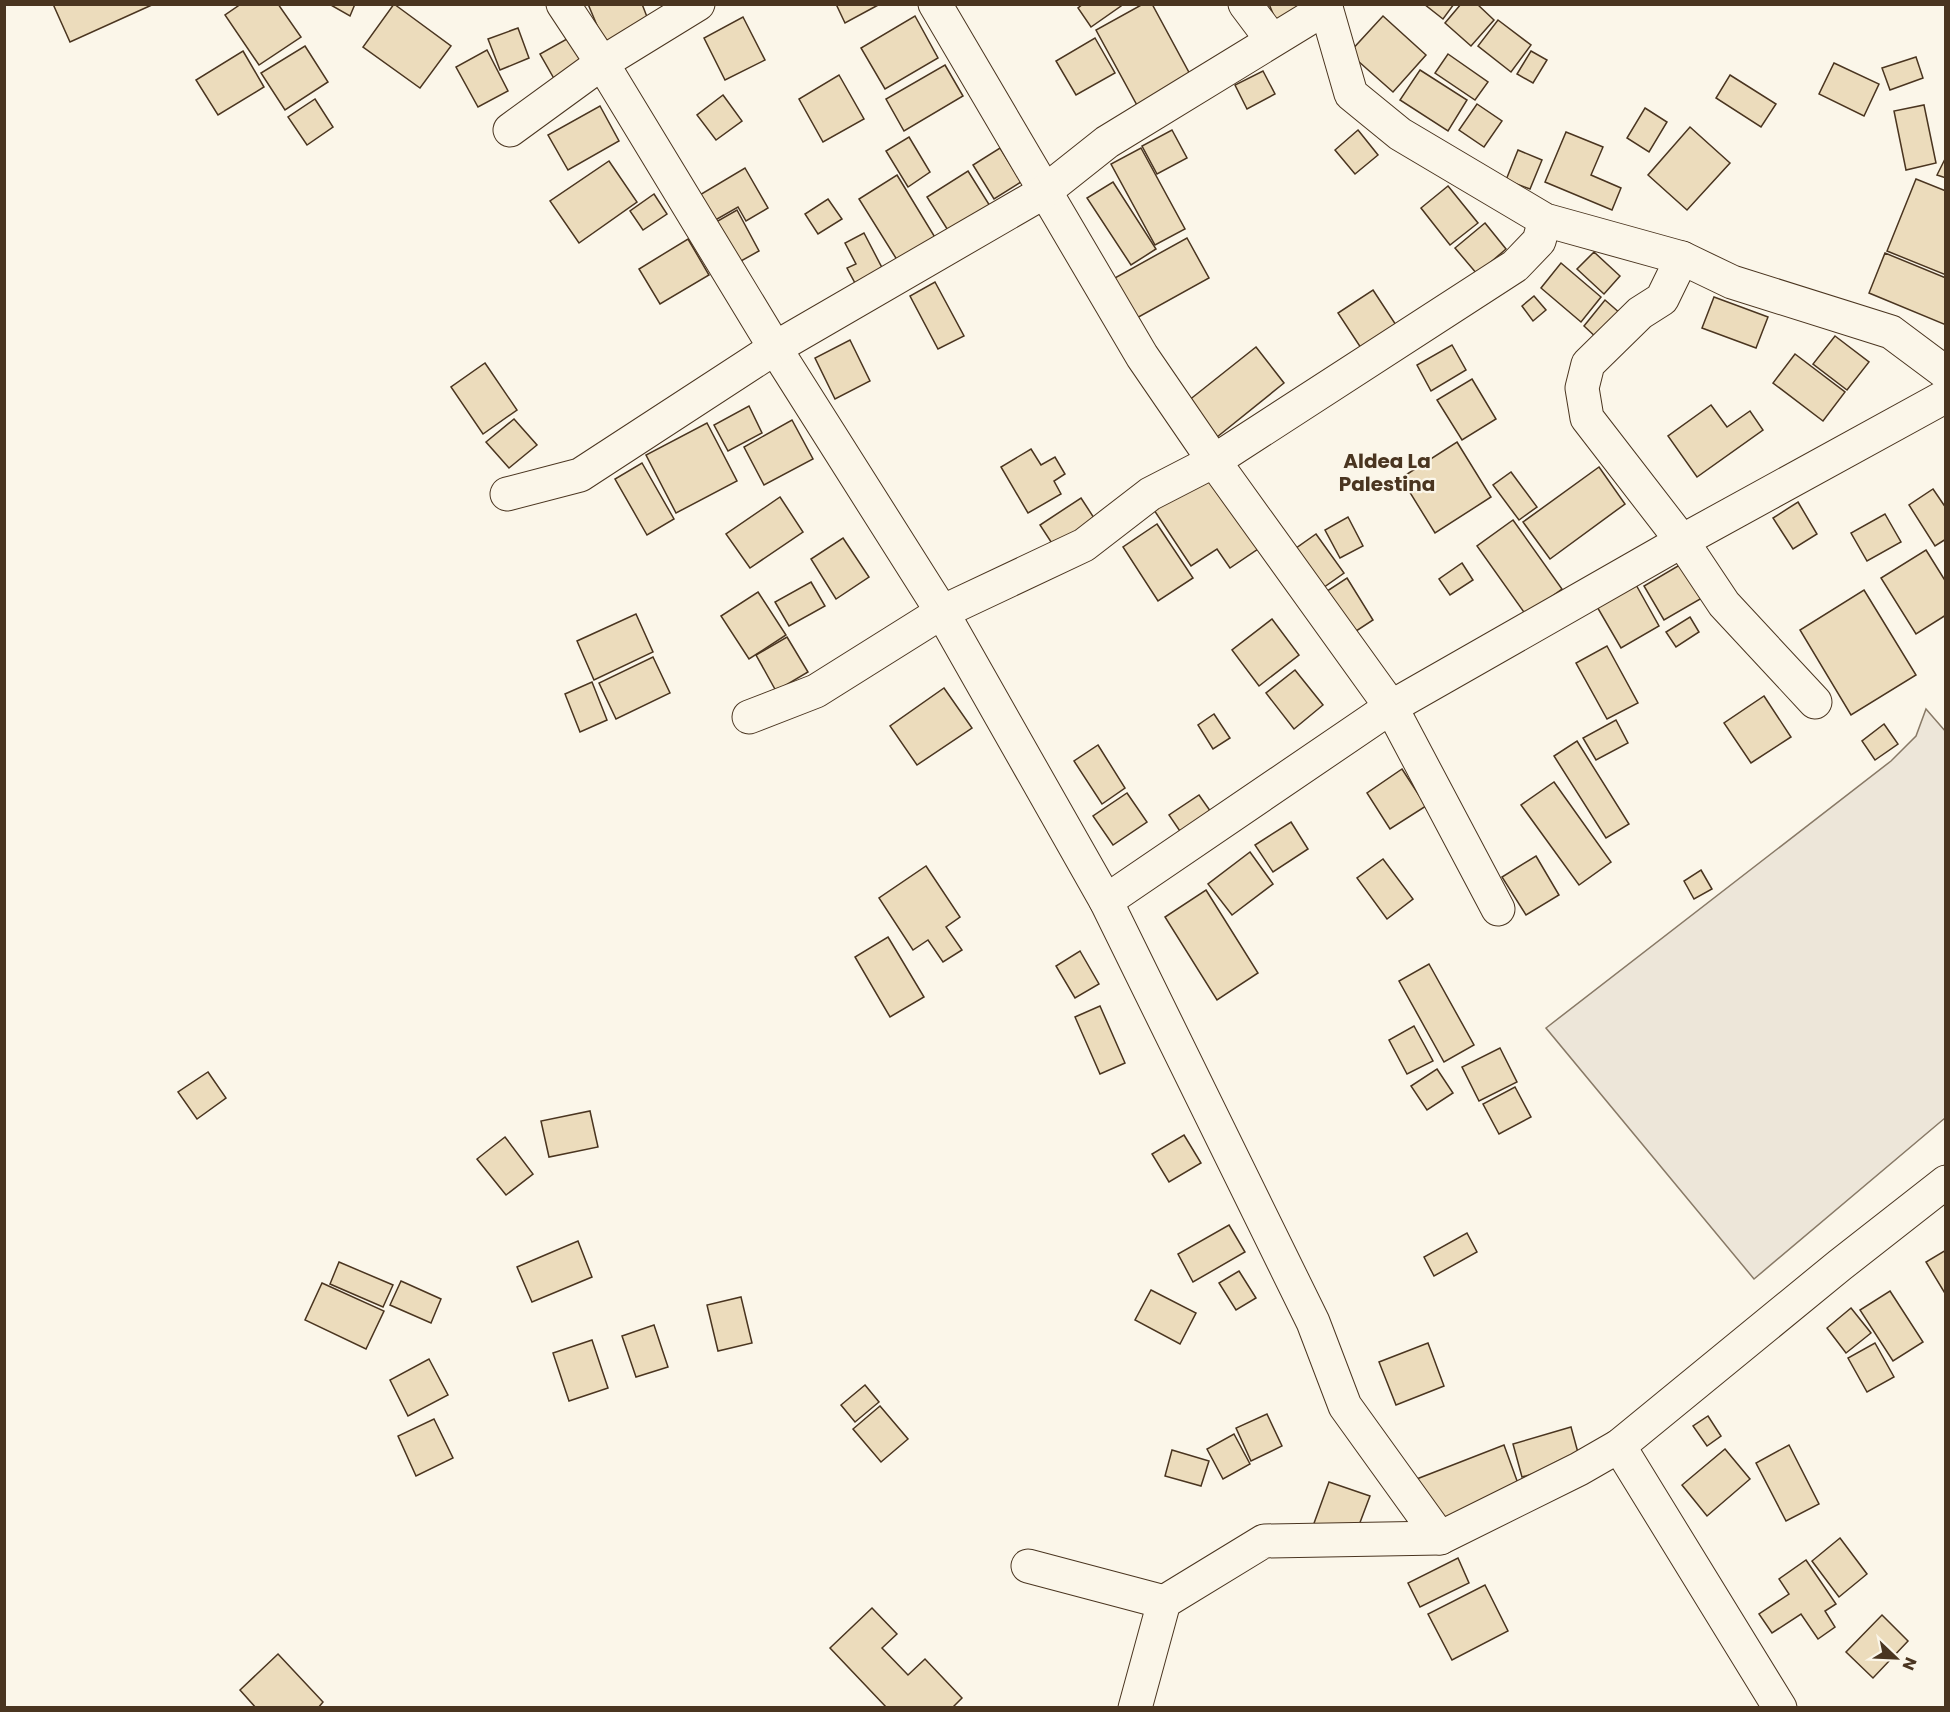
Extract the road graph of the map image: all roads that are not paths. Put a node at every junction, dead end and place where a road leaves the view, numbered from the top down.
1 (563, 4) edge
2 (698, 4) edge
3 (934, 4) edge
4 (1245, 4) edge
5 (1325, 6) edge
6 (1272, 40) junction
7 (602, 63) junction
8 (510, 130) dead end
9 (1044, 192) junction
10 (1545, 220) junction
11 (1682, 258) junction
12 (775, 348) junction
13 (1946, 373) edge
14 (1946, 396) edge
15 (1214, 461) junction
16 (507, 494) dead end
17 (1682, 541) junction
18 (942, 612) junction
19 (1815, 702) dead end
20 (1391, 707) junction
21 (748, 717) dead end
22 (1106, 901) junction
23 (1498, 909) dead end
24 (1946, 1182) edge
25 (1619, 1446) junction
26 (1440, 1538) junction
27 (1028, 1566) dead end
28 (1164, 1602) junction
29 (1135, 1707) edge
30 (1780, 1707) edge

1 - 7 street
2 - 7 street
3 - 9 street
4 - 6 street
5 - 6 street
5 - 10 street
6 - 9 street
7 - 8 street
7 - 12 street
9 - 12 street
9 - 15 street
10 - 11 street
10 - 15 street
11 - 13 street
11 - 17 street
12 - 16 street
12 - 18 street
14 - 17 street
15 - 18 street
15 - 20 street
17 - 19 street
17 - 20 street
18 - 21 street
18 - 22 street
20 - 22 street
20 - 23 street
22 - 26 street
24 - 25 street
25 - 26 street
25 - 30 street
26 - 28 street
27 - 28 street
28 - 29 street

